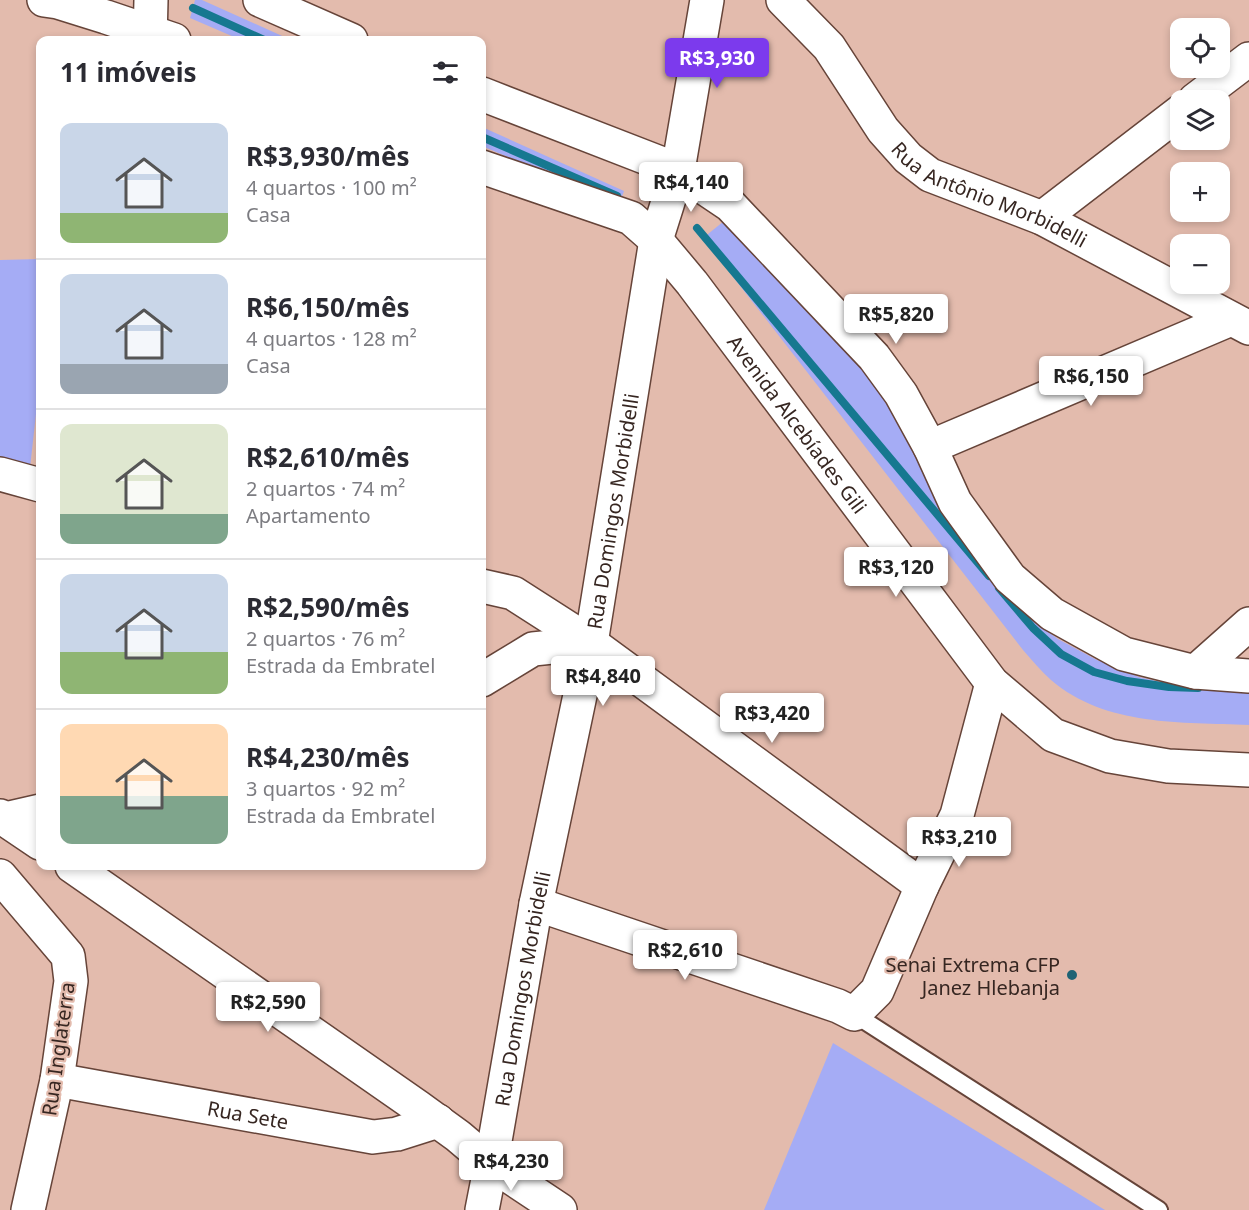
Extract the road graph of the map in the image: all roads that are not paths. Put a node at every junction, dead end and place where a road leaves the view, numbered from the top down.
1 (44, 0) edge
2 (260, 0) edge
3 (707, 0) edge
4 (783, 0) edge
5 (157, 28) edge
6 (342, 36) edge
7 (1249, 59) edge
8 (1208, 90) edge
9 (486, 96) edge
10 (1170, 120) edge
11 (486, 168) edge
12 (678, 170) junction
13 (1042, 218) junction
14 (656, 240) junction
15 (1240, 324) edge
16 (930, 447) junction
17 (0, 474) edge
18 (36, 484) edge
19 (486, 587) edge
20 (1249, 624) edge
21 (591, 643) junction
22 (1194, 672) junction
23 (1249, 676) edge
24 (486, 678) edge
25 (992, 683) junction
26 (1249, 770) edge
27 (36, 812) edge
28 (3, 817) edge
29 (36, 840) edge
30 (78, 870) edge
31 (0, 876) edge
32 (922, 886) junction
33 (536, 904) junction
34 (854, 1014) junction
35 (57, 1080) junction
36 (438, 1121) junction
37 (491, 1164) junction
38 (28, 1210) edge
39 (482, 1210) edge
40 (560, 1210) edge
41 (1159, 1210) edge

1 - 5 street
2 - 6 street
3 - 12 street, Rua Domingos Morbidelli
4 - 13 street, Rua Antônio Morbidelli
7 - 8 street
9 - 12 street
10 - 13 street
11 - 14 street, Avenida Alcebíades Gili
12 - 14 street, Rua Domingos Morbidelli
12 - 16 street
13 - 15 street, Rua Antônio Morbidelli
14 - 21 street, Rua Domingos Morbidelli
14 - 25 street, Avenida Alcebíades Gili
15 - 16 street
16 - 22 street
17 - 18 street
19 - 21 street
20 - 22 street
21 - 24 street
21 - 32 street
21 - 33 street, Rua Domingos Morbidelli
22 - 23 street
25 - 26 street, Avenida Alcebíades Gili
25 - 32 street
27 - 28 street
28 - 29 street
30 - 36 street
31 - 35 street, Rua Inglaterra
32 - 34 street
33 - 34 street
33 - 37 street, Rua Domingos Morbidelli
34 - 41 lane
35 - 36 street, Rua Sete
35 - 38 street, Rua Inglaterra
36 - 37 street
37 - 39 street, Rua Domingos Morbidelli
37 - 40 street

